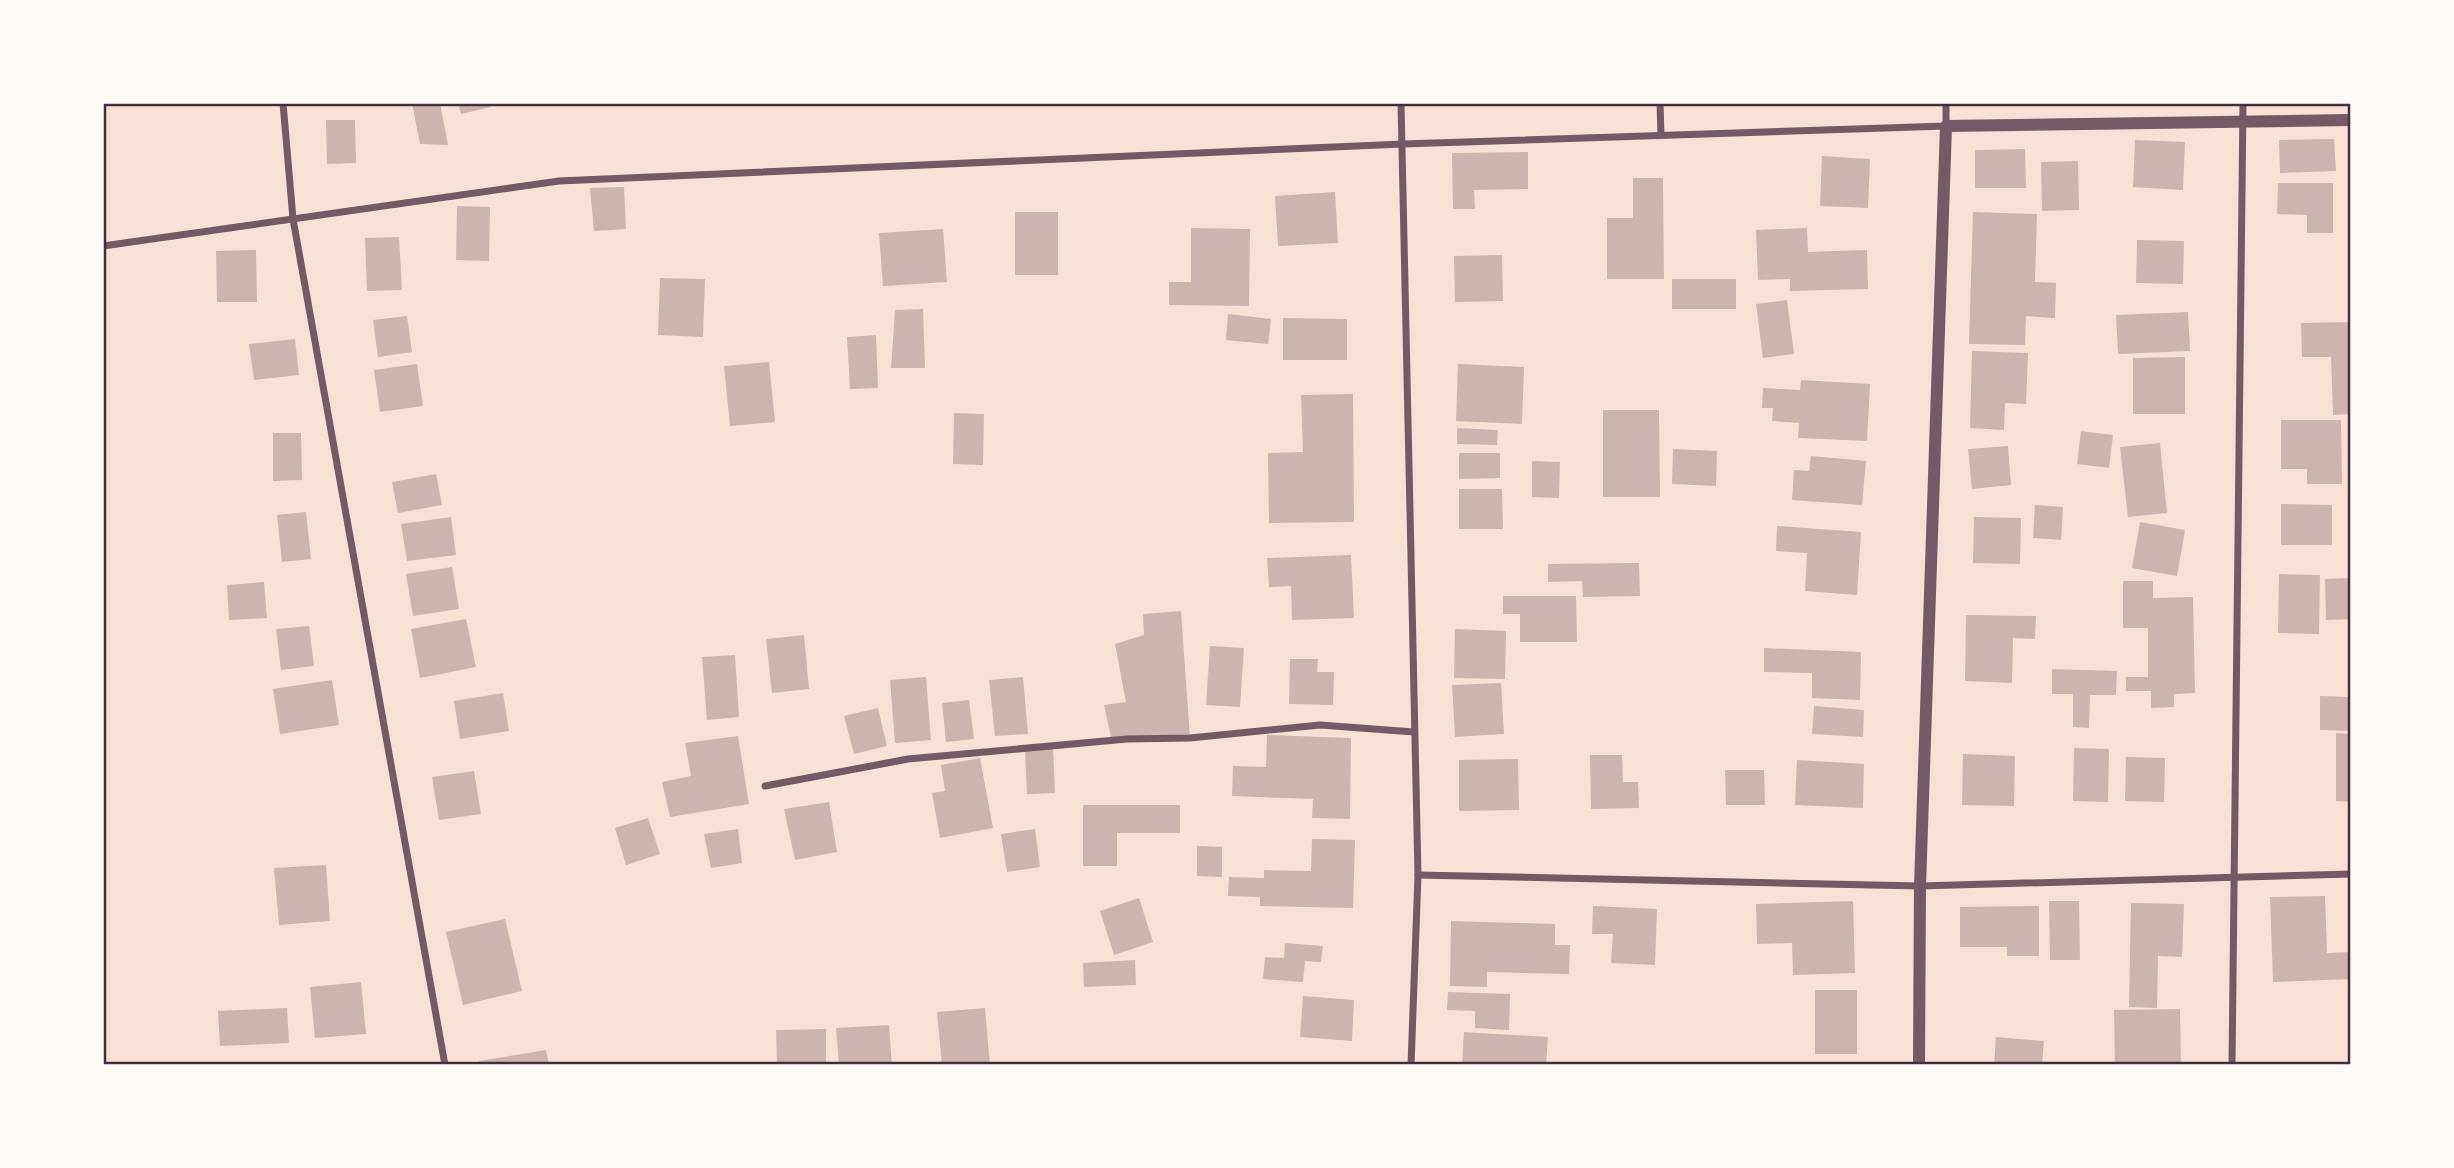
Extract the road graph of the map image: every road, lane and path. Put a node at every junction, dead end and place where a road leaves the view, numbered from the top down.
1 (283, 103) edge
2 (1401, 103) edge
3 (1660, 103) edge
4 (1946, 103) edge
5 (2243, 103) edge
6 (2351, 120) edge
7 (2242, 122) junction
8 (1946, 126) junction
9 (1661, 135) junction
10 (1402, 144) junction
11 (292, 219) junction
12 (103, 246) edge
13 (1414, 732) junction
14 (765, 786) dead end
15 (2351, 874) edge
16 (1418, 875) junction
17 (2234, 877) junction
18 (1920, 886) junction
19 (444, 1065) edge
20 (1411, 1065) edge
21 (1919, 1065) edge
22 (2232, 1065) edge

1 - 11 street
2 - 10 street
3 - 9 street
4 - 8 street
5 - 7 street
6 - 7 street
7 - 8 street
7 - 17 street
8 - 9 street
8 - 18 street
9 - 10 street
10 - 11 street
10 - 13 street
11 - 12 street
11 - 19 street
13 - 14 street
13 - 16 street
15 - 17 street
16 - 18 street
16 - 20 street
17 - 18 street
17 - 22 street
18 - 21 street

